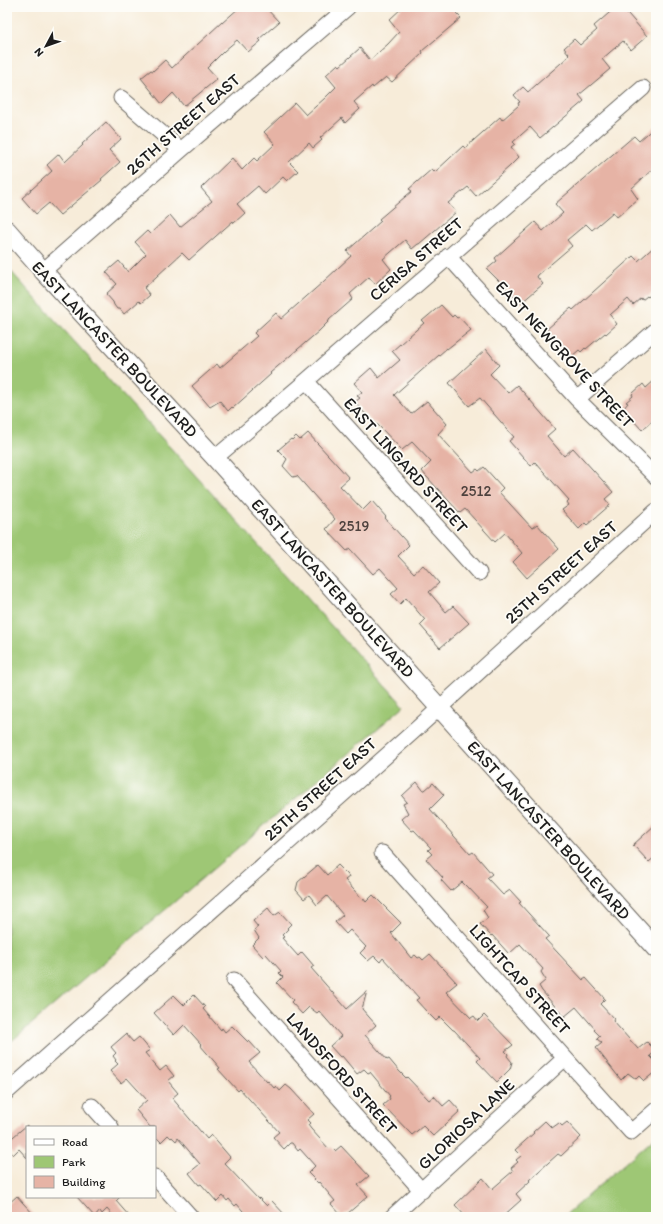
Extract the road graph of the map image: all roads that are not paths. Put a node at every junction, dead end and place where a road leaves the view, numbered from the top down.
1 (348, 7) edge
2 (642, 88) dead end
3 (121, 98) dead end
4 (181, 150) junction
5 (7, 230) edge
6 (448, 256) junction
7 (43, 271) junction
8 (656, 330) edge
9 (306, 381) junction
10 (577, 399) junction
11 (215, 458) junction
12 (656, 477) edge
13 (656, 511) edge
14 (479, 573) dead end
15 (439, 707) junction
16 (382, 853) dead end
17 (656, 949) edge
18 (234, 980) dead end
19 (565, 1058) junction
20 (7, 1092) edge
21 (92, 1106) dead end
22 (656, 1110) edge
23 (110, 1126) edge
24 (156, 1178) edge
25 (422, 1191) junction
26 (191, 1217) edge
27 (392, 1217) edge

1 - 4 street, 26TH STREET EAST
2 - 6 street, CERISA STREET
3 - 4 street
4 - 7 street, 26TH STREET EAST
5 - 7 main road, EAST LANCASTER BOULEVARD
6 - 9 street, CERISA STREET
6 - 10 street, EAST NEWGROVE STREET
7 - 11 main road, EAST LANCASTER BOULEVARD
8 - 10 street
9 - 11 street, CERISA STREET
9 - 14 street, EAST LINGARD STREET
10 - 12 street, EAST NEWGROVE STREET
11 - 15 main road, EAST LANCASTER BOULEVARD
13 - 15 street, 25TH STREET EAST
15 - 17 main road, EAST LANCASTER BOULEVARD
15 - 20 street, 25TH STREET EAST
16 - 19 street, LIGHTCAP STREET
18 - 25 street, LANDSFORD STREET
19 - 22 street, LIGHTCAP STREET
19 - 25 street, GLORIOSA LANE
21 - 23 street
24 - 26 street
25 - 27 street, GLORIOSA LANE

